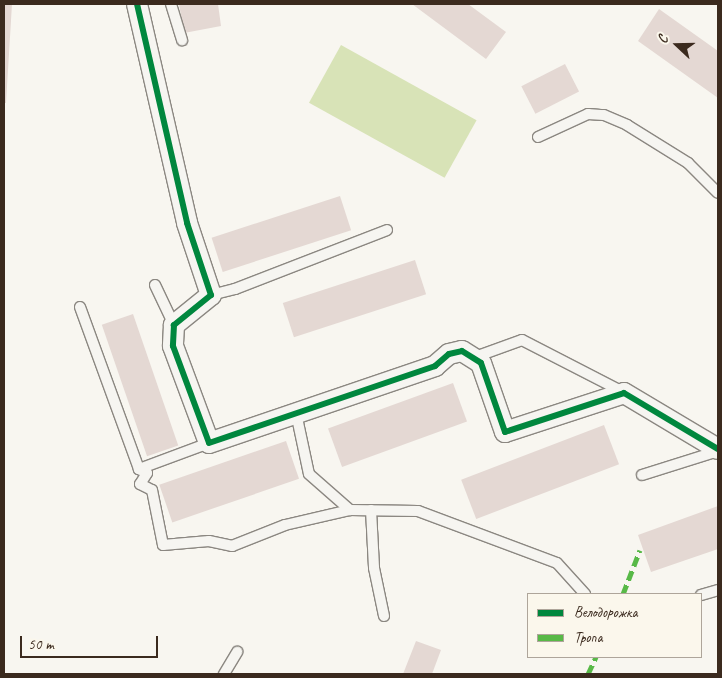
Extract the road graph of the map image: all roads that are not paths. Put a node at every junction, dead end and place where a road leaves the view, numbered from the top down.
1 (137, 4) edge
2 (171, 4) edge
3 (182, 40) dead end
4 (538, 137) dead end
5 (718, 193) edge
6 (386, 230) dead end
7 (155, 285) dead end
8 (211, 295) junction
9 (80, 307) dead end
10 (174, 325) junction
11 (475, 357) junction
12 (624, 392) junction
13 (296, 413) junction
14 (209, 443) junction
15 (718, 450) edge
16 (140, 469) junction
17 (642, 475) dead end
18 (350, 510) junction
19 (371, 510) junction
20 (718, 590) edge
21 (584, 593) edge
22 (702, 595) edge
23 (384, 616) dead end
24 (237, 652) dead end
25 (224, 674) edge

1 - 8 street
2 - 3 lane
4 - 5 lane
6 - 8 lane
7 - 10 lane
8 - 10 street
9 - 16 lane
10 - 14 street
11 - 12 lane
11 - 12 street
11 - 13 street
12 - 15 street
13 - 14 street
13 - 18 lane
14 - 16 lane
15 - 17 lane
16 - 18 lane
18 - 19 lane
19 - 21 lane
19 - 23 lane
20 - 22 lane
24 - 25 lane

